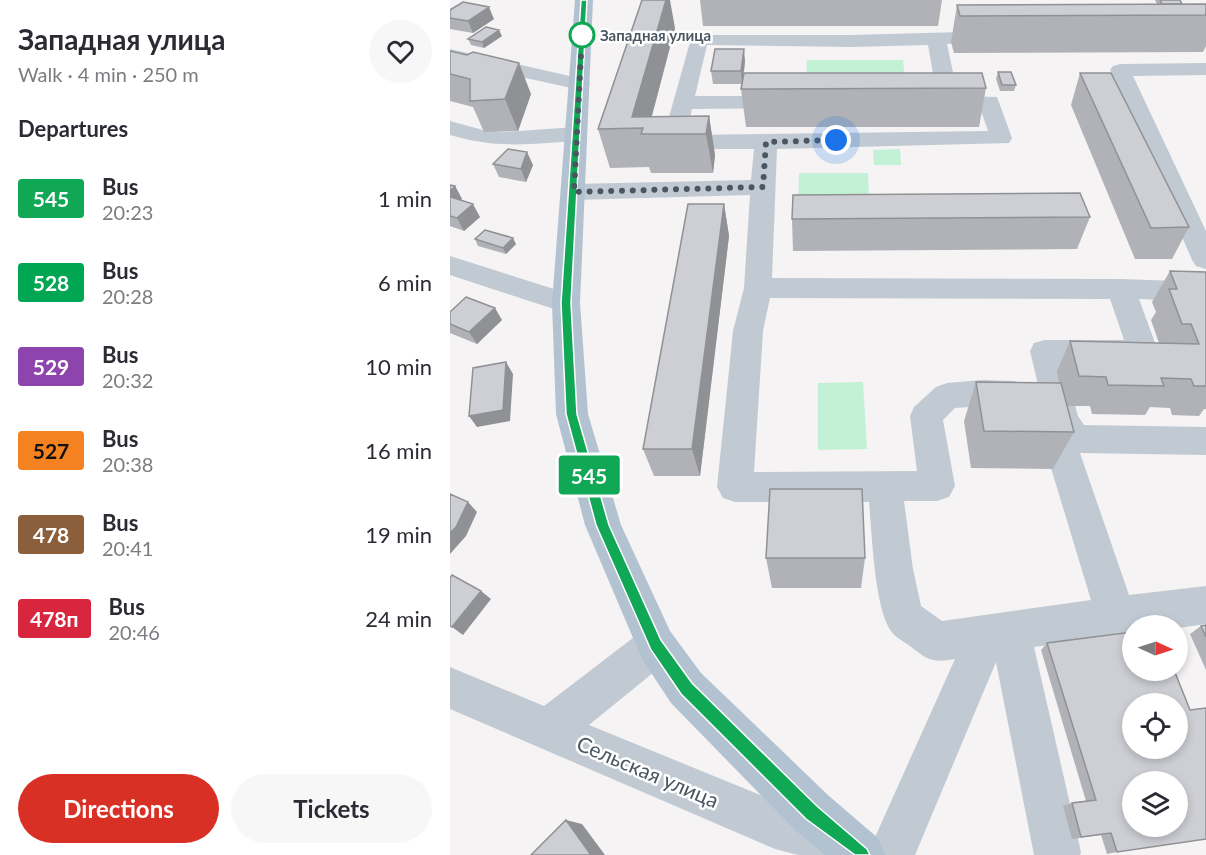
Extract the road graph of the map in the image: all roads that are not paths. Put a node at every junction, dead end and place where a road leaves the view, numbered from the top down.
1 (584, 0) edge
2 (1018, 36) edge
3 (937, 40) junction
4 (450, 55) edge
5 (1206, 69) edge
6 (580, 84) junction
7 (809, 102) edge
8 (914, 102) edge
9 (949, 102) junction
10 (683, 103) junction
11 (450, 128) edge
12 (576, 134) junction
13 (766, 142) junction
14 (763, 187) junction
15 (574, 192) junction
16 (1206, 260) edge
17 (450, 265) edge
18 (758, 288) junction
19 (1121, 289) junction
20 (1206, 292) edge
21 (566, 303) junction
22 (1206, 441) edge
23 (885, 486) junction
24 (1206, 605) edge
25 (1116, 616) junction
26 (999, 632) junction
27 (656, 645) junction
28 (450, 688) edge
29 (549, 729) junction
30 (856, 852) edge
31 (1057, 852) dead end

1 - 6 main road
2 - 3 street
3 - 9 street
3 - 10 street
4 - 6 street
5 - 16 street
6 - 12 main road
7 - 10 street
8 - 9 street
9 - 13 street
10 - 13 street
11 - 12 street
12 - 15 main road
13 - 14 street
14 - 15 street
14 - 18 street
15 - 21 main road
17 - 21 street
18 - 19 street
18 - 23 street
19 - 20 street
19 - 22 street
21 - 27 main road
23 - 25 street
23 - 26 street
24 - 25 street
25 - 26 street
26 - 30 street
26 - 31 street
27 - 29 street
27 - 30 main road
28 - 29 street, Сельская улица
29 - 30 street, Сельская улица

